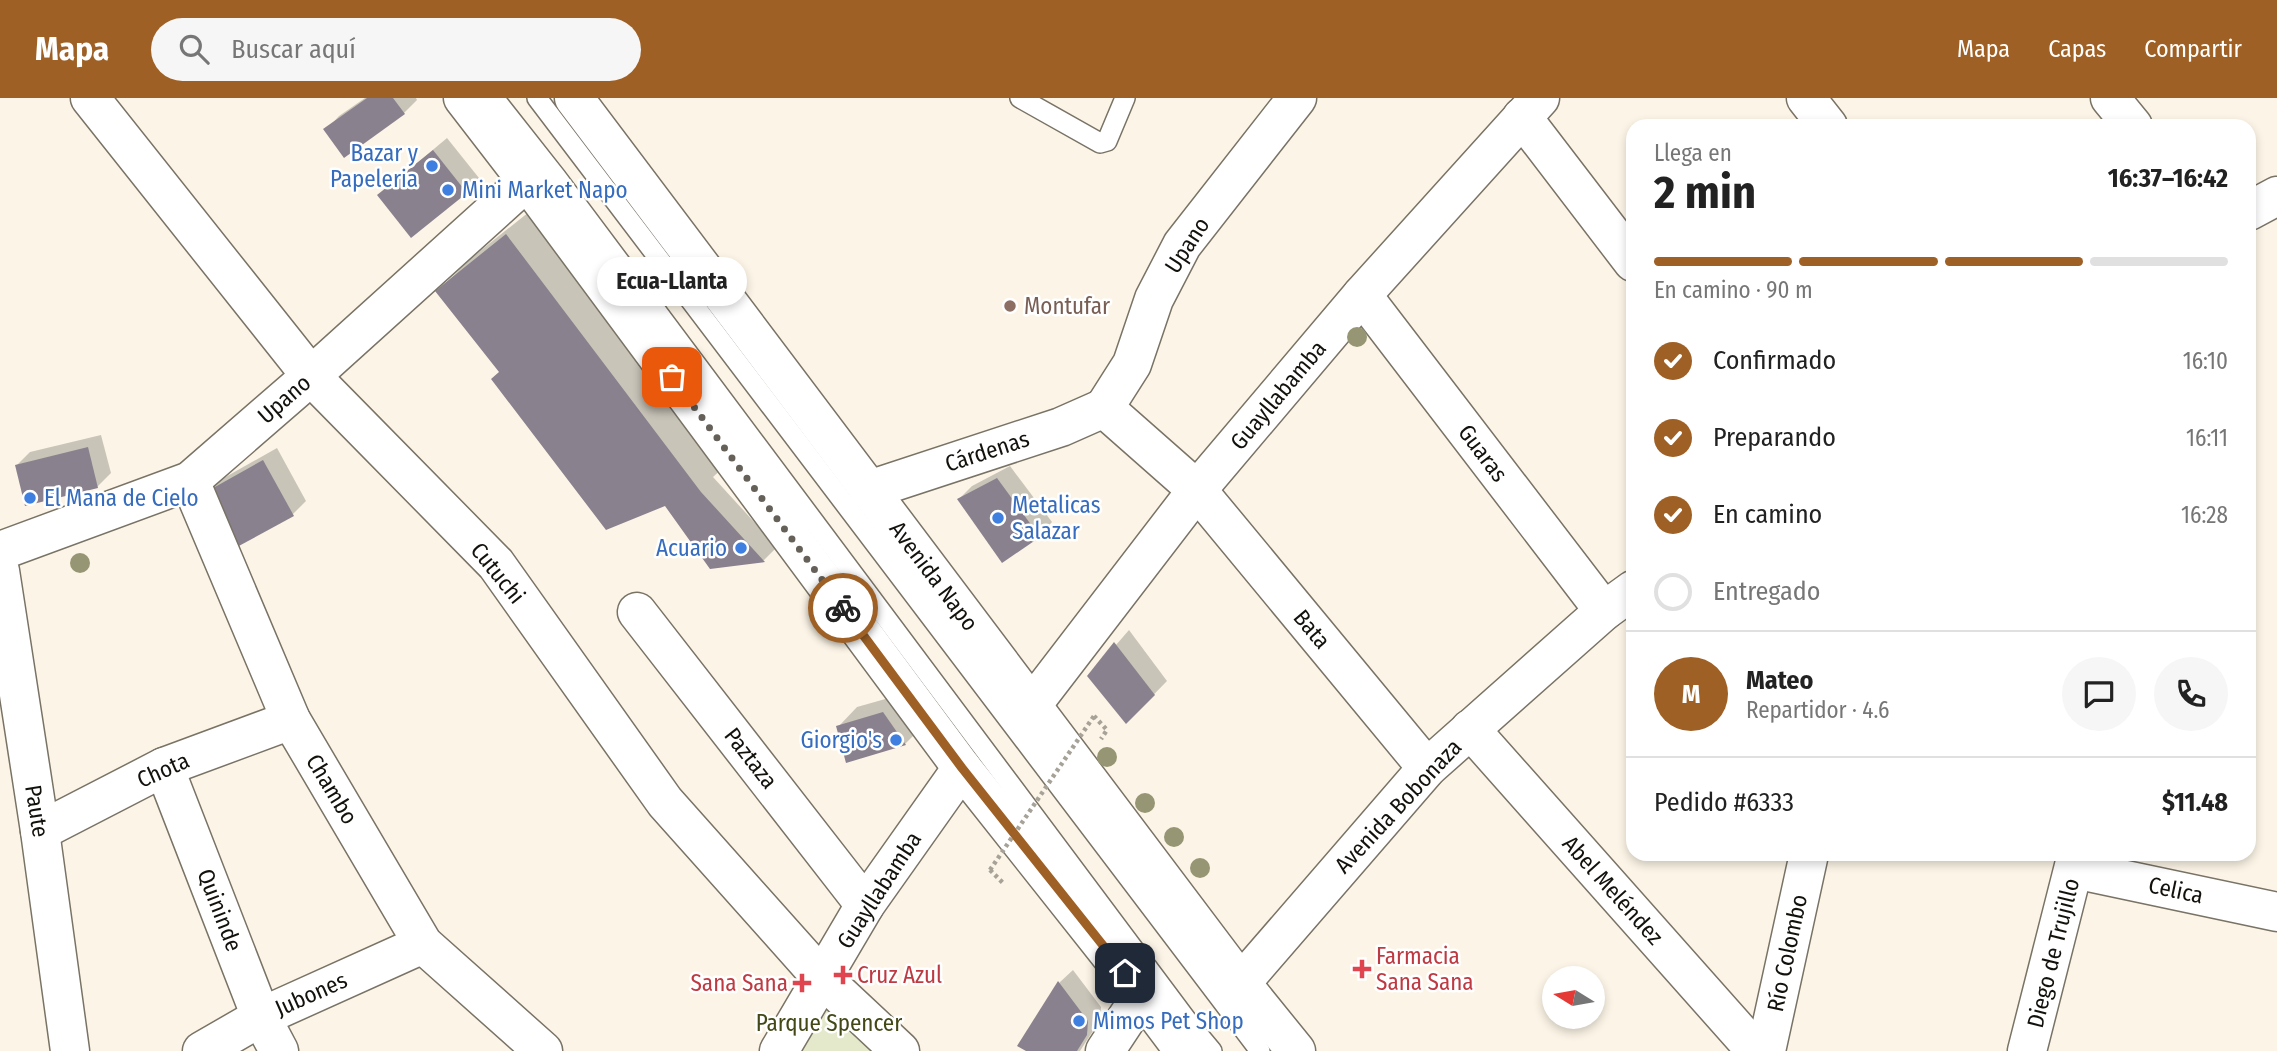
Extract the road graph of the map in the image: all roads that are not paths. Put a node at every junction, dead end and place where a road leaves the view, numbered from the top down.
1 (90, 98) edge
2 (463, 98) edge
3 (494, 98) edge
4 (537, 98) edge
5 (574, 98) edge
6 (1020, 98) edge
7 (1125, 98) edge
8 (1297, 98) edge
9 (1807, 98) edge
10 (2110, 98) edge
11 (1531, 108) edge
12 (1823, 119) edge
13 (2127, 119) edge
14 (527, 181) junction
15 (2277, 196) edge
16 (2256, 207) edge
17 (1626, 251) edge
18 (1362, 295) junction
19 (311, 376) junction
20 (1104, 408) junction
21 (190, 481) junction
22 (869, 490) junction
23 (1197, 491) junction
24 (0, 551) edge
25 (0, 571) edge
26 (1619, 600) edge
27 (637, 612) dead end
28 (1032, 705) junction
29 (291, 720) junction
30 (1470, 729) junction
31 (164, 767) junction
32 (962, 768) junction
33 (1427, 768) junction
34 (40, 831) junction
35 (1807, 861) edge
36 (2076, 861) edge
37 (865, 905) junction
38 (2277, 912) edge
39 (424, 944) junction
40 (822, 978) junction
41 (1241, 982) junction
42 (1142, 995) junction
43 (261, 1017) junction
44 (70, 1051) edge
45 (202, 1051) edge
46 (279, 1051) edge
47 (543, 1051) edge
48 (779, 1051) edge
49 (900, 1051) edge
50 (1105, 1051) edge
51 (1184, 1051) edge
52 (1212, 1051) edge
53 (1260, 1051) edge
54 (1296, 1051) edge
55 (1756, 1051) edge
56 (1766, 1051) edge
57 (2027, 1051) edge

1 - 19 street, Cutuchi
2 - 14 street
3 - 52 lane
4 - 53 lane
5 - 22 street, Avenida Napo
6 - 7 lane
8 - 20 street, Upano
9 - 12 street
10 - 13 street
11 - 17 street
11 - 18 street, Guayllabamba
14 - 19 street, Upano
14 - 32 street
15 - 16 street
18 - 23 street, Guayllabamba
18 - 26 street, Guaras
19 - 21 street, Upano
19 - 40 street, Cutuchi
20 - 22 street, Cárdenas
20 - 23 street
21 - 24 street, Upano
21 - 29 street, Chambo
22 - 28 street, Avenida Napo
23 - 28 street, Guayllabamba
23 - 33 street, Bata
25 - 34 street, Paute
26 - 30 street, Avenida Bobonaza
27 - 37 street, Paztaza
28 - 41 street, Avenida Napo
29 - 31 street, Chota
29 - 39 street, Chambo
30 - 33 street, Avenida Bobonaza
30 - 55 street, Abel Meléndez
31 - 34 street, Chota
31 - 43 street, Quininde
32 - 37 street, Guayllabamba
32 - 42 street
33 - 41 street, Avenida Bobonaza
34 - 44 street, Paute
35 - 56 street, Río Colombo
36 - 38 street, Celica
36 - 57 street, Diego de Trujillo
37 - 40 street, Guayllabamba
39 - 43 street, Jubones
39 - 47 street, Chambo
40 - 48 street, Guayllabamba
40 - 49 street, Cutuchi
41 - 54 street, Avenida Napo
42 - 50 street
42 - 51 street
43 - 45 street, Jubones
43 - 46 street, Quininde

